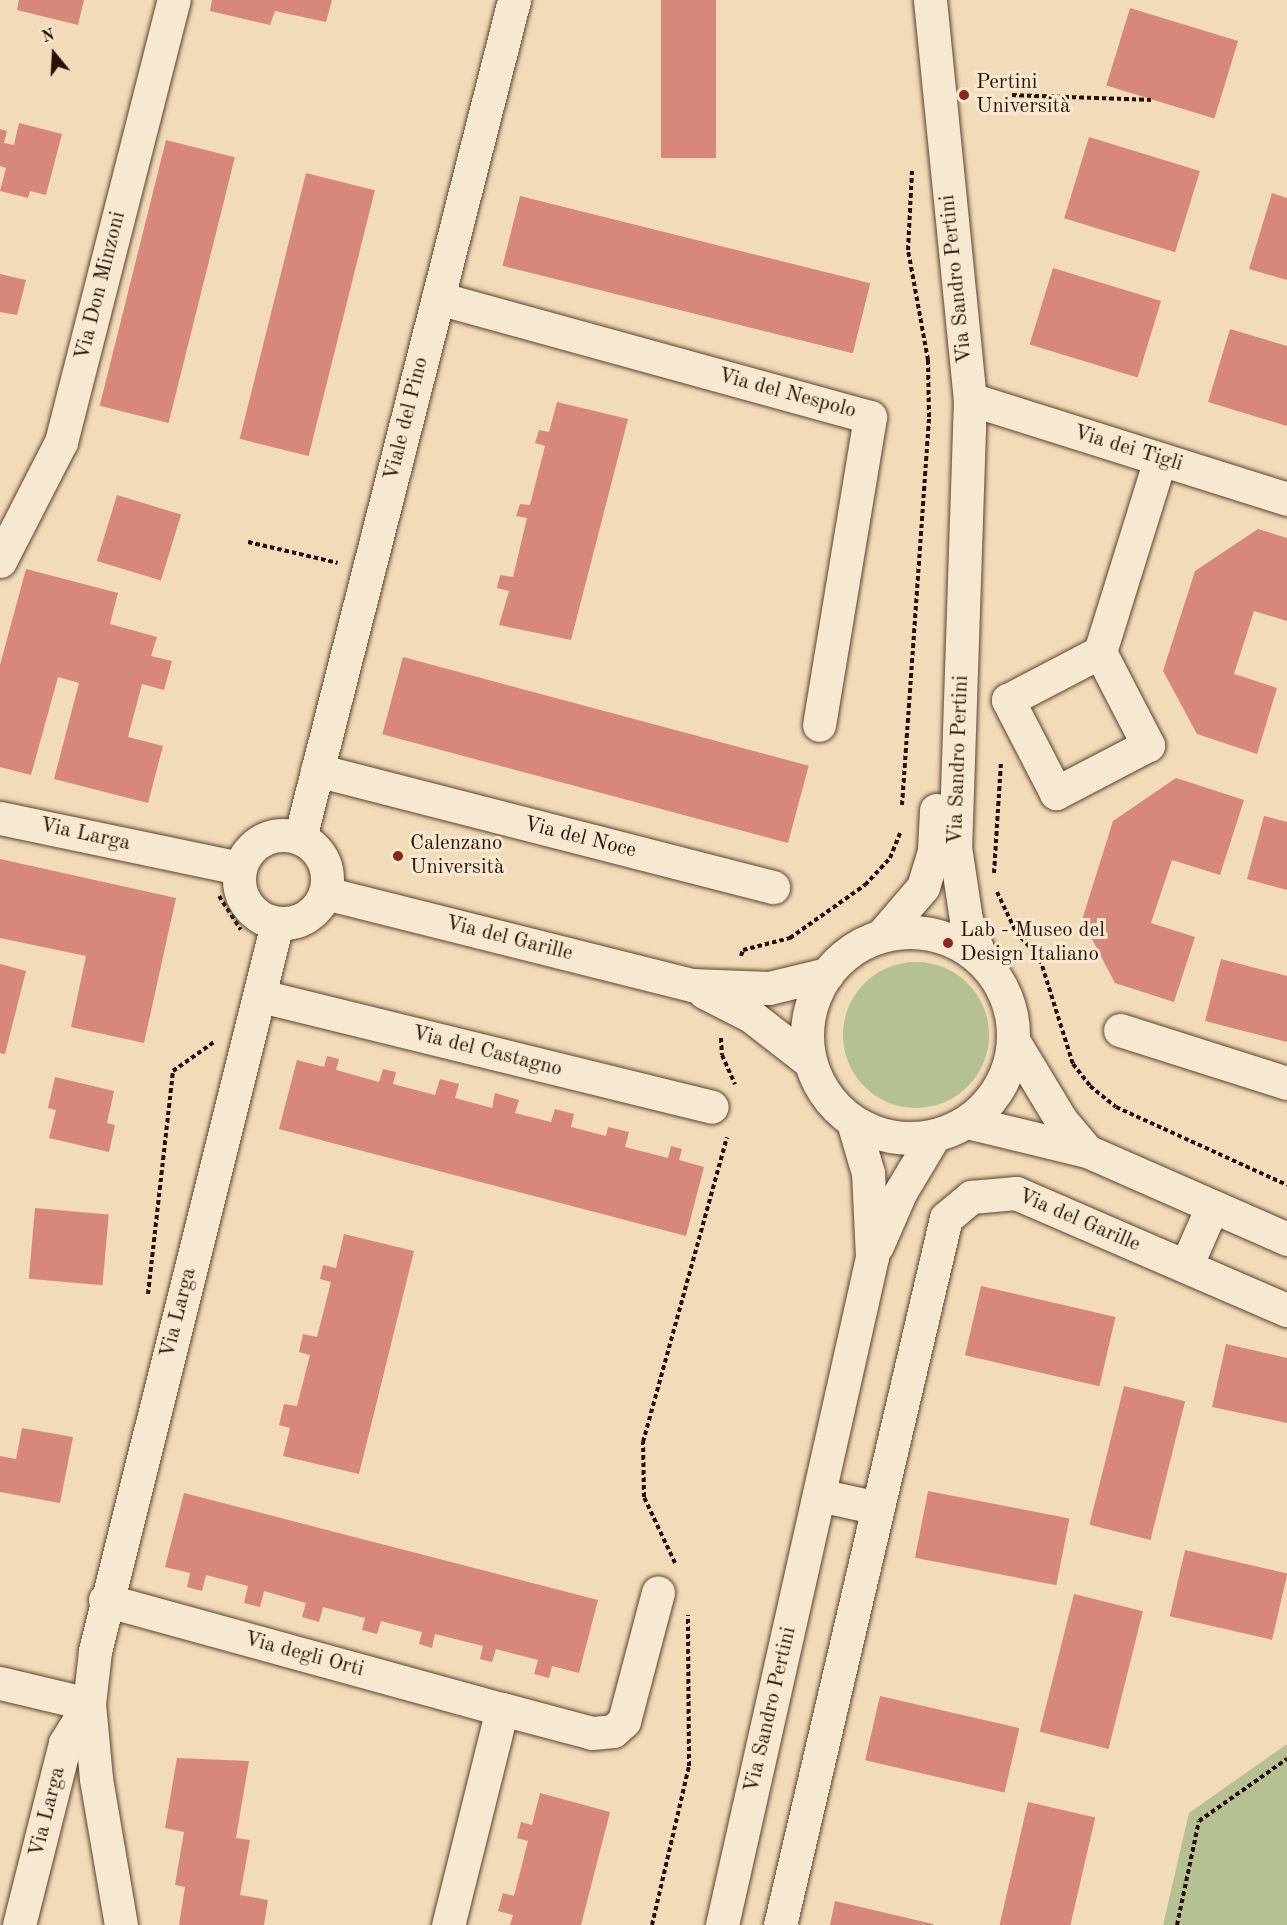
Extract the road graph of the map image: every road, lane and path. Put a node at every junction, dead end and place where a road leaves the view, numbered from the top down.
1 (174, 0) edge
2 (514, 0) edge
3 (930, 0) edge
4 (1012, 95) dead end
5 (1154, 100) dead end
6 (913, 164) dead end
7 (438, 298) junction
8 (970, 399) junction
9 (1160, 459) junction
10 (1287, 499) edge
11 (248, 542) dead end
12 (963, 558) junction
13 (0, 561) edge
14 (368, 571) junction
15 (1100, 652) junction
16 (819, 725) dead end
17 (1002, 753) dead end
18 (317, 770) junction
19 (901, 814) dead end
20 (0, 818) edge
21 (900, 825) dead end
22 (300, 838) junction
23 (227, 878) junction
24 (994, 879) dead end
25 (773, 887) dead end
26 (996, 888) dead end
27 (325, 893) junction
28 (277, 923) junction
29 (882, 936) junction
30 (246, 939) dead end
31 (981, 959) junction
32 (739, 963) dead end
33 (827, 974) junction
34 (692, 985) junction
35 (261, 996) junction
36 (723, 1027) dead end
37 (1120, 1030) dead end
38 (220, 1038) dead end
39 (1014, 1042) junction
40 (810, 1062) junction
41 (1287, 1083) edge
42 (726, 1111) junction
43 (853, 1122) junction
44 (967, 1122) junction
45 (934, 1136) junction
46 (1087, 1150) junction
47 (1287, 1185) edge
48 (1212, 1207) junction
49 (1287, 1239) edge
50 (872, 1257) junction
51 (1186, 1266) junction
52 (148, 1297) dead end
53 (1287, 1310) edge
54 (819, 1495) junction
55 (878, 1508) junction
56 (668, 1581) joint
57 (105, 1600) junction
58 (688, 1601) dead end
59 (0, 1683) edge
60 (89, 1704) junction
61 (502, 1709) junction
62 (1287, 1759) edge
63 (19, 1925) edge
64 (121, 1925) edge
65 (448, 1925) edge
66 (652, 1925) edge
67 (722, 1925) edge
68 (780, 1925) edge
69 (1177, 1925) edge

1 - 13 street, Via Don Minzoni
2 - 7 street, Viale del Pino
3 - 8 street, Via Sandro Pertini
4 - 5 path
6 - 19 path
7 - 14 street, Viale del Pino
7 - 16 street, Via del Nespolo
8 - 9 street, Via dei Tigli
8 - 12 street, Via Sandro Pertini
9 - 10 street, Via dei Tigli
9 - 15 street
11 - 14 path
12 - 29 street, Via Sandro Pertini
12 - 31 street, Via Sandro Pertini
14 - 18 street, Viale del Pino
15 - 15 street
17 - 24 path
18 - 22 street, Viale del Pino
18 - 25 street, Via del Noce
20 - 23 street, Via Larga
21 - 32 path
22 - 23 street
22 - 27 street
23 - 28 street
23 - 30 path
26 - 47 path
27 - 28 street
27 - 34 street, Via del Garille
28 - 35 street, Via Larga
29 - 31 street, Via Sandro Pertini
29 - 33 street, Via Sandro Pertini
31 - 39 street, Via Sandro Pertini
33 - 34 street, Via del Garille
33 - 40 street, Via Sandro Pertini
34 - 40 street, Via del Garille
35 - 42 street, Via del Castagno
35 - 57 street, Via Larga
36 - 42 path
37 - 41 street
38 - 52 path
39 - 44 street, Via Sandro Pertini
39 - 46 street
40 - 43 street, Via Sandro Pertini
42 - 56 path
43 - 45 street, Via Sandro Pertini
43 - 50 street, Via Sandro Pertini
44 - 45 street, Via Sandro Pertini
44 - 46 street
45 - 50 street, Via Sandro Pertini
46 - 48 street
48 - 49 street
48 - 51 street
50 - 54 street, Via Sandro Pertini
51 - 53 street, Via del Garille
51 - 55 street, Via del Garille
54 - 55 street
54 - 67 street, Via Sandro Pertini
55 - 68 street
56 - 61 street, Via degli Orti
57 - 60 street, Via Larga
57 - 61 street, Via degli Orti
58 - 66 path
59 - 60 street
60 - 63 street, Via Larga
60 - 64 street, Via Larga
61 - 65 street
62 - 69 path

